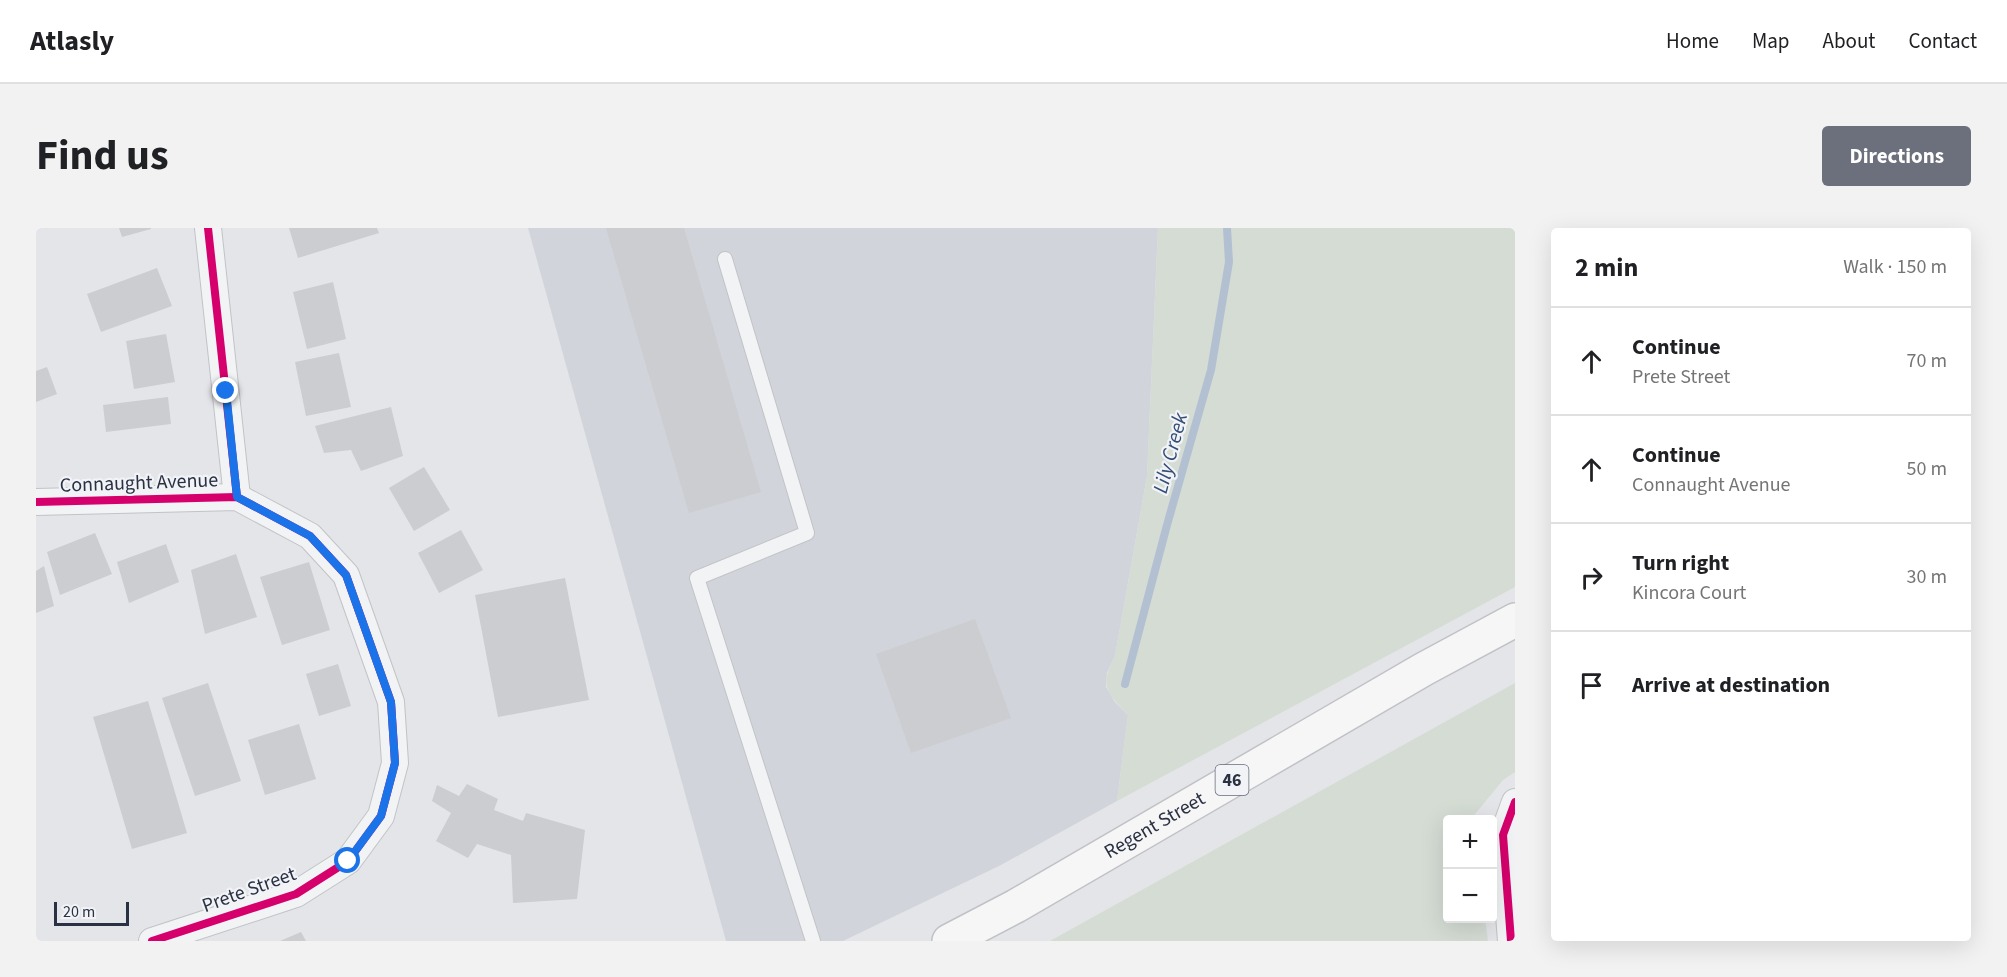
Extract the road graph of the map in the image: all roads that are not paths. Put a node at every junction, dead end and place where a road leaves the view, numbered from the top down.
1 (208, 228) edge
2 (725, 259) dead end
3 (237, 497) junction
4 (36, 502) edge
5 (1515, 620) edge
6 (363, 622) joint
7 (1515, 802) edge
8 (152, 941) edge
9 (813, 941) edge
10 (949, 941) edge
11 (1511, 941) edge

1 - 3 street
2 - 9 lane
3 - 4 street, Connaught Avenue
3 - 6 street, Connaught Avenue
5 - 10 main road, Regent Street / 46
6 - 8 street, Prete Street
7 - 11 street

